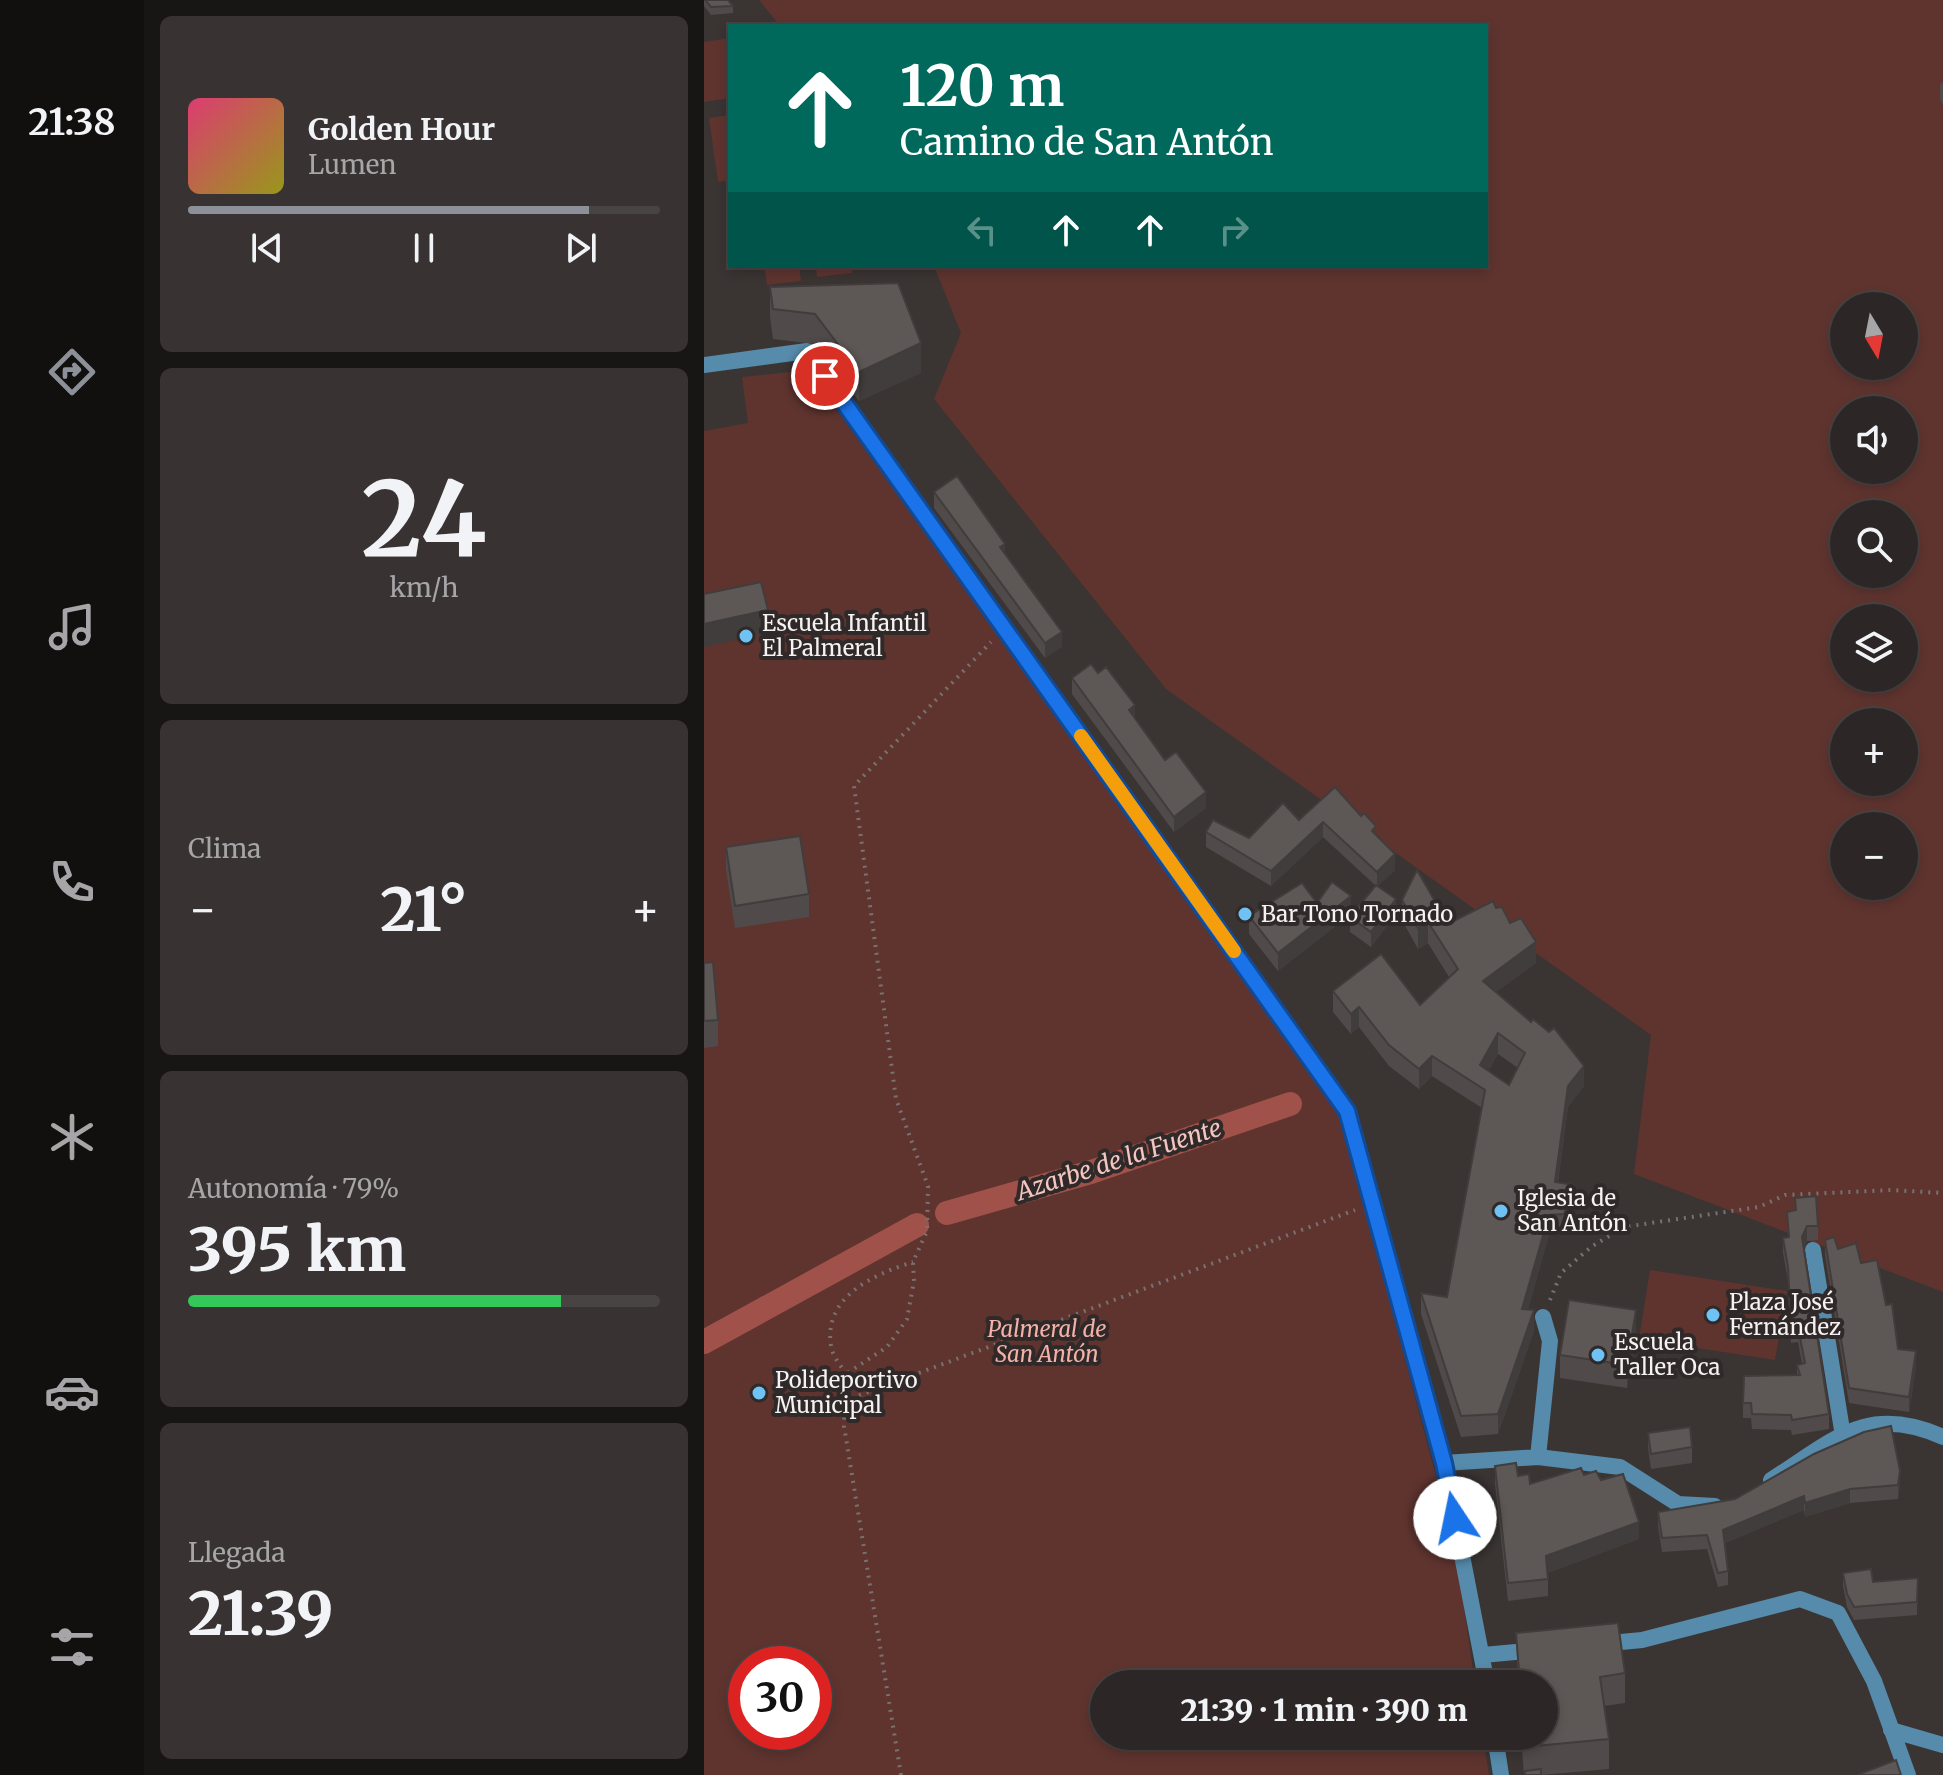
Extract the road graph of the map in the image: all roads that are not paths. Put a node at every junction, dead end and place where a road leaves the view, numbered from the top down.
1 (704, 365) edge
2 (1813, 1250) dead end
3 (1543, 1317) road end
4 (1843, 1436) junction
5 (1943, 1437) edge
6 (1538, 1457) junction
7 (1444, 1463) junction
8 (1753, 1491) edge
9 (1731, 1503) edge
10 (1580, 1646) edge
11 (1549, 1649) edge
12 (1483, 1655) junction
13 (1485, 1670) edge
14 (1891, 1730) junction
15 (1943, 1745) edge
16 (1497, 1750) edge
17 (1501, 1775) edge
18 (1908, 1775) edge

1 - 7 street
2 - 4 street
3 - 6 street
4 - 5 street
4 - 8 street
6 - 7 street
6 - 9 street
7 - 12 street
10 - 14 street
11 - 12 street
12 - 13 street
14 - 15 street
14 - 18 street
16 - 17 street

